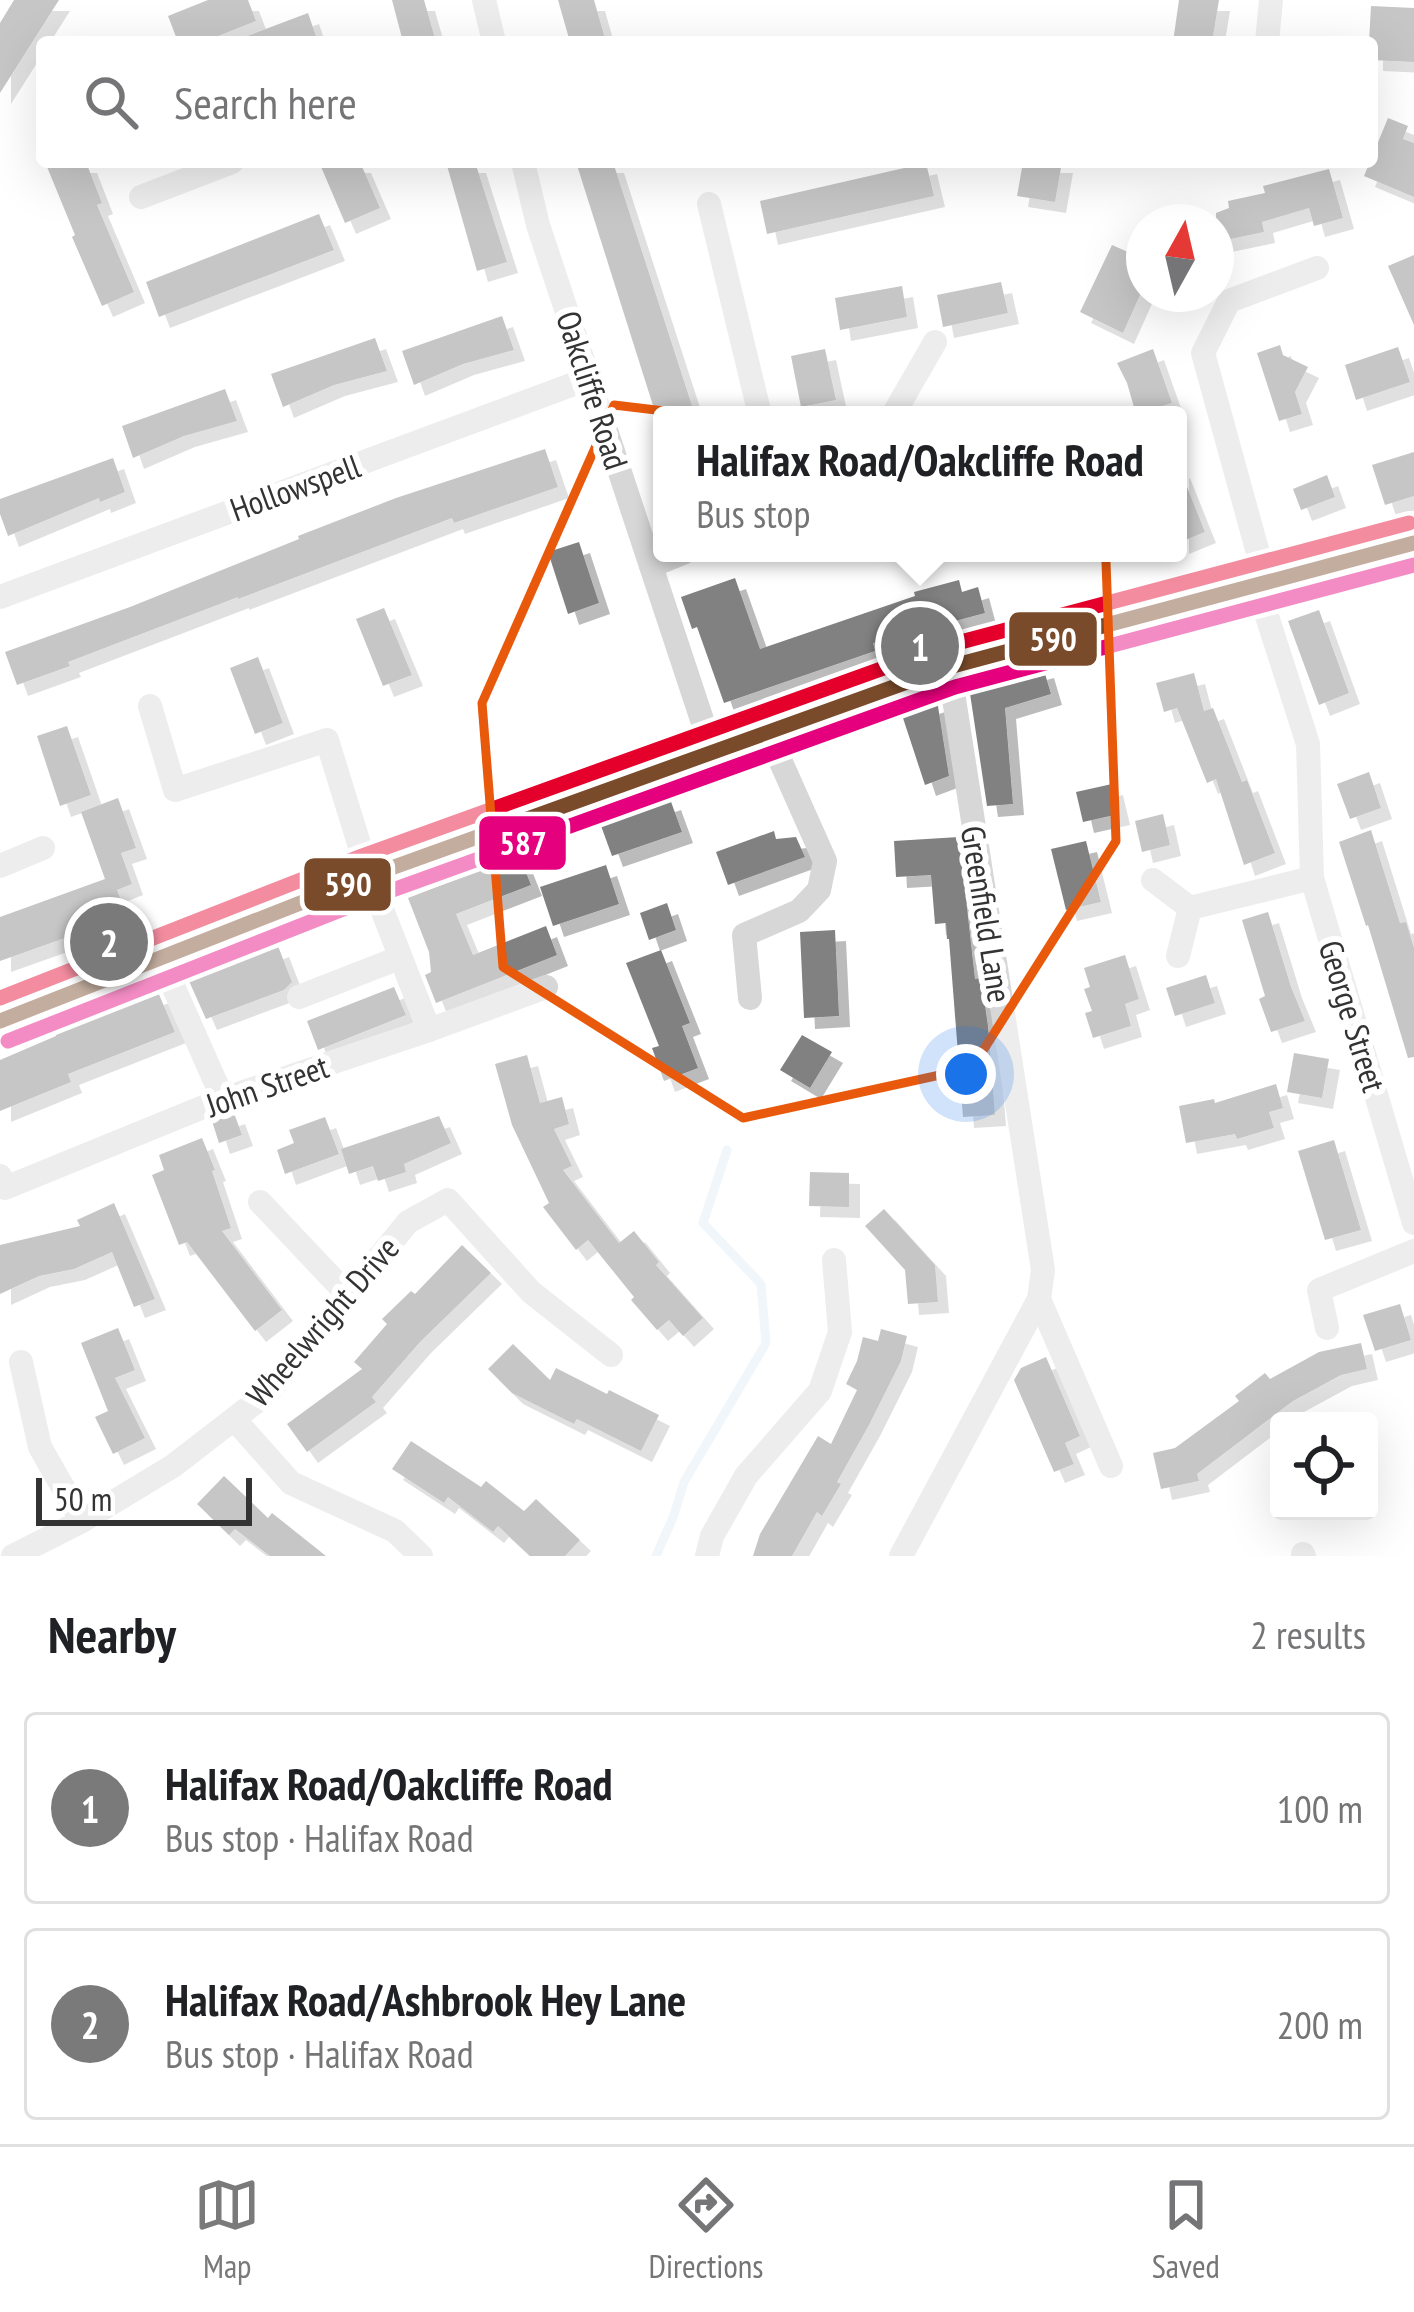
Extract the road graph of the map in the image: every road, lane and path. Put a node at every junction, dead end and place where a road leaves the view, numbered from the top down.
1 (484, 0) edge
2 (1271, 0) edge
3 (493, 36) edge
4 (1268, 36) edge
5 (216, 168) edge
6 (524, 168) edge
7 (141, 197) dead end
8 (709, 204) dead end
9 (1317, 268) dead end
10 (935, 342) dead end
11 (590, 378) junction
12 (758, 406) edge
13 (898, 406) edge
14 (1414, 542) edge
15 (660, 562) edge
16 (650, 566) junction
17 (1262, 583) junction
18 (0, 597) edge
19 (949, 667) junction
20 (150, 706) dead end
21 (768, 733) junction
22 (712, 753) junction
23 (43, 848) dead end
24 (0, 866) edge
25 (369, 876) junction
26 (1312, 878) junction
27 (1153, 880) dead end
28 (1190, 908) junction
29 (1178, 956) dead end
30 (161, 958) junction
31 (399, 958) junction
32 (546, 987) dead end
33 (299, 997) dead end
34 (750, 998) dead end
35 (0, 1021) edge
36 (429, 1030) junction
37 (223, 1099) junction
38 (0, 1176) edge
39 (260, 1202) dead end
40 (1414, 1222) edge
41 (1414, 1251) edge
42 (834, 1260) dead end
43 (348, 1295) junction
44 (1039, 1299) junction
45 (1327, 1328) dead end
46 (611, 1355) dead end
47 (21, 1362) dead end
48 (234, 1418) junction
49 (1111, 1466) dead end
50 (82, 1521) junction
51 (13, 1556) edge
52 (421, 1556) edge
53 (707, 1556) edge
54 (901, 1556) edge

1 - 3 street
2 - 4 street
5 - 7 street
6 - 11 street, Oakcliffe Road
8 - 12 street
9 - 17 street, George Street
10 - 13 street
11 - 16 street, Oakcliffe Road
11 - 18 street, Hollowspell
14 - 17 highway
15 - 16 street
16 - 22 street, Oakcliffe Road
17 - 19 highway
17 - 26 street, George Street
19 - 21 highway
19 - 44 street, Greenfield Lane
20 - 25 street
21 - 22 highway
21 - 34 street
22 - 25 highway
23 - 24 street
25 - 30 highway
25 - 31 street
26 - 28 street
26 - 40 street, George Street
27 - 28 street
28 - 29 street
30 - 35 highway
30 - 37 street
31 - 33 street
31 - 36 street
32 - 36 street, John Street
36 - 37 street, John Street
37 - 38 street, John Street
39 - 43 street
41 - 45 street
42 - 53 street
43 - 46 street, Wheelwright Drive
43 - 48 street, Wheelwright Drive
44 - 49 street
44 - 54 street, Greenfield Lane
47 - 50 street
48 - 50 street, Wheelwright Drive
48 - 52 street
50 - 51 street, Wheelwright Drive

